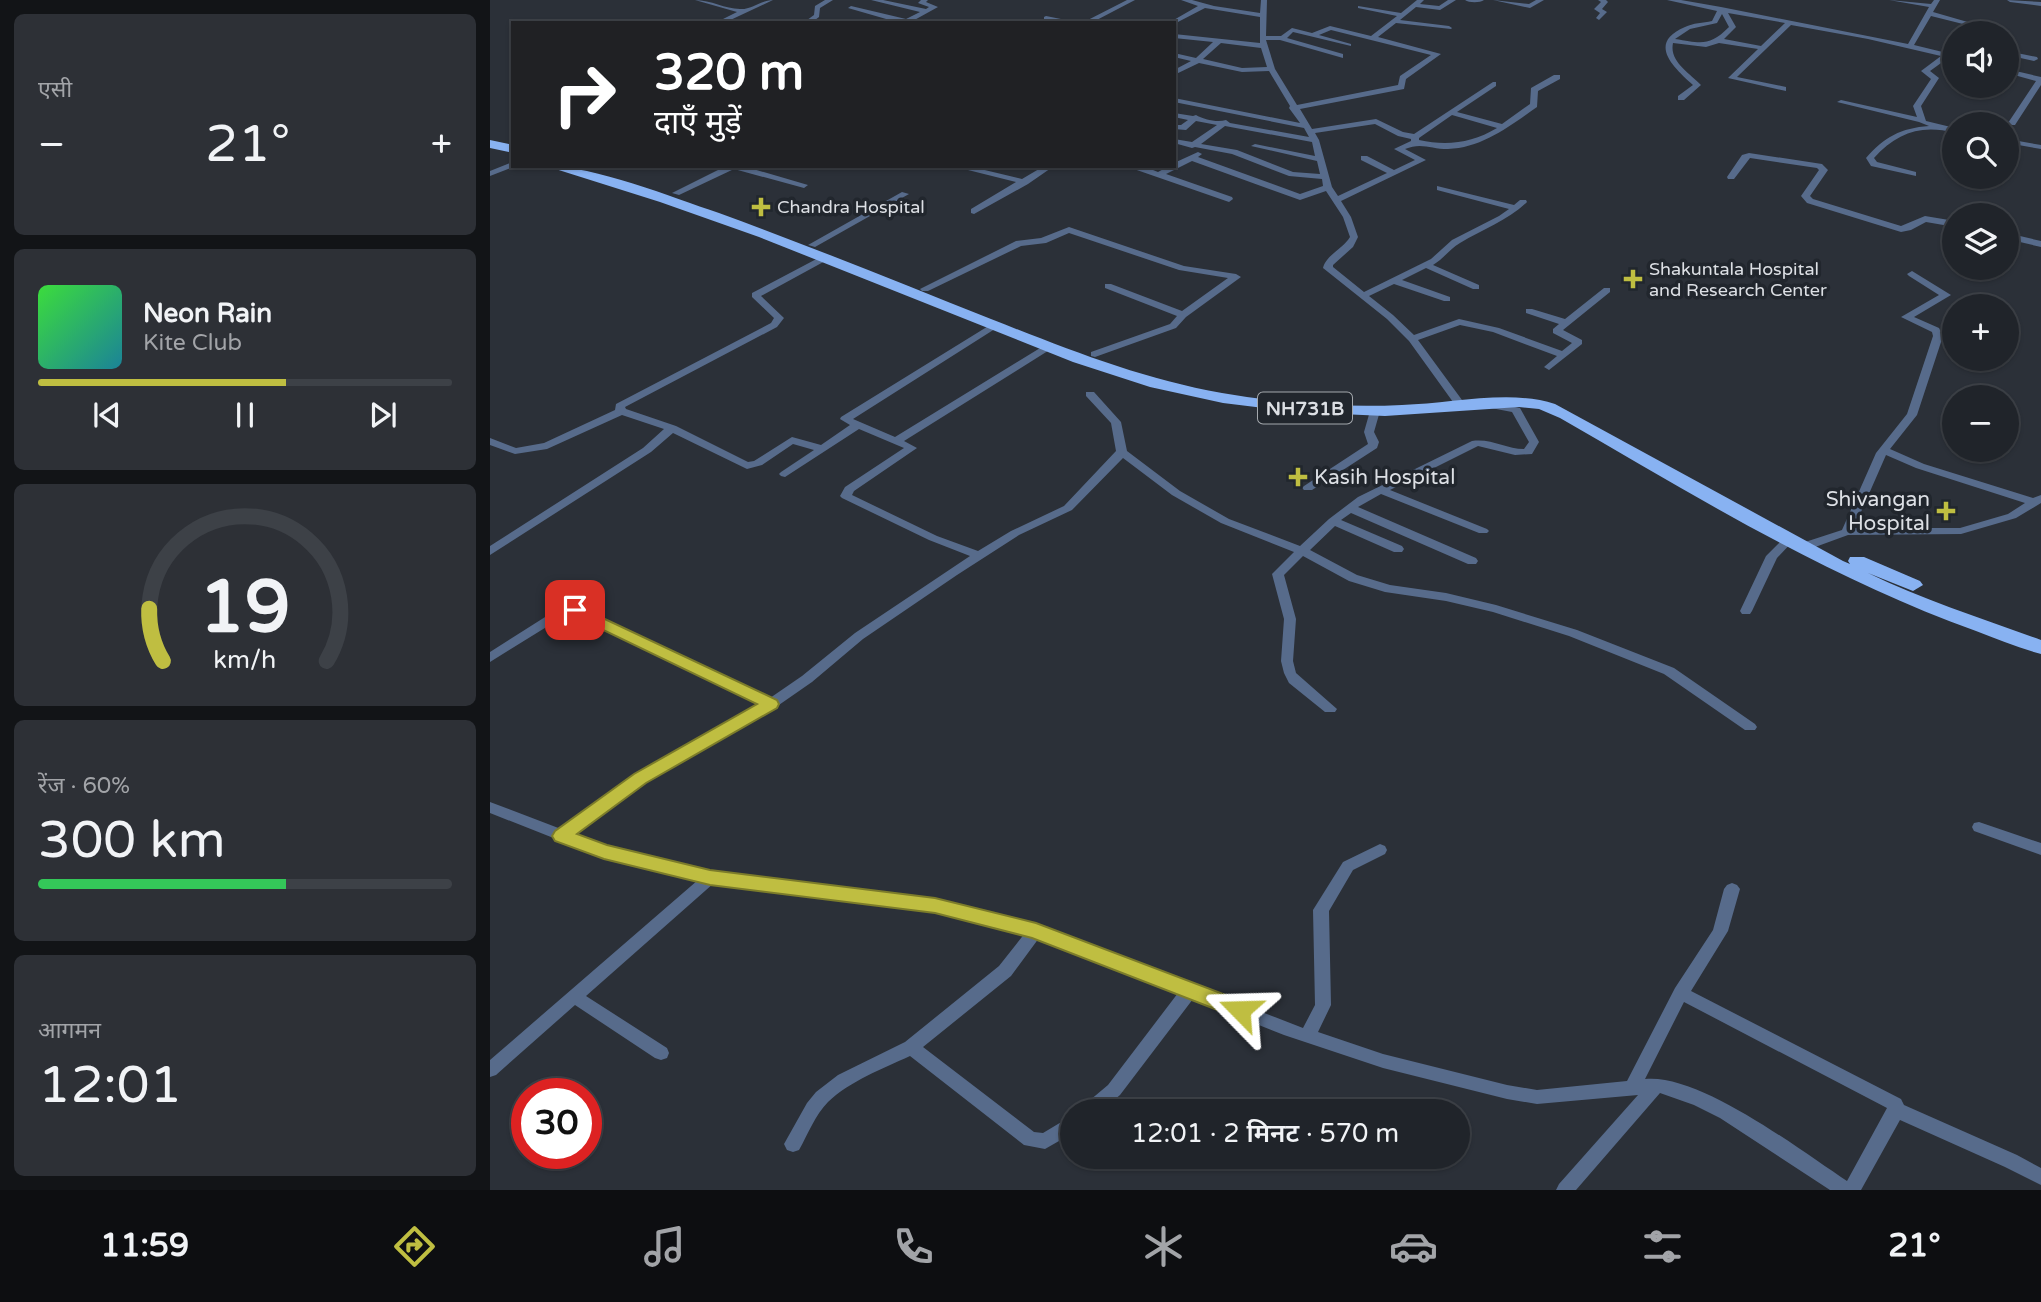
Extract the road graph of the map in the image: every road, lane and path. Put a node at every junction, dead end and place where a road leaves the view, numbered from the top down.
1 (698, 0) edge
2 (770, 0) edge
3 (830, 0) edge
4 (874, 0) edge
5 (925, 0) edge
6 (1132, 0) edge
7 (1184, 0) edge
8 (1264, 0) edge
9 (1453, 0) edge
10 (1468, 0) edge
11 (1481, 0) edge
12 (1496, 0) edge
13 (1541, 0) edge
14 (1601, 0) edge
15 (1670, 0) edge
16 (1892, 0) edge
17 (2010, 0) edge
18 (1418, 2) edge
19 (2041, 4) edge
20 (1203, 6) junction
21 (1933, 6) edge
22 (1360, 7) dead end
23 (851, 8) dead end
24 (1720, 10) junction
25 (926, 11) junction
26 (743, 12) junction
27 (882, 15) junction
28 (1263, 15) junction
29 (1403, 15) junction
30 (1046, 18) dead end
31 (1599, 18) dead end
32 (723, 21) edge
33 (809, 21) edge
34 (872, 21) edge
35 (902, 21) edge
36 (907, 21) edge
37 (1061, 21) edge
38 (1089, 21) edge
39 (1176, 21) edge
40 (1396, 21) junction
41 (1966, 21) edge
42 (1790, 23) junction
43 (1423, 24) junction
44 (1449, 28) dead end
45 (1419, 33) dead end
46 (1313, 35) junction
47 (1176, 36) edge
48 (1374, 37) junction
49 (1280, 38) junction
50 (1219, 41) junction
51 (1672, 41) junction
52 (1721, 41) junction
53 (1264, 42) junction
54 (1349, 45) dead end
55 (1910, 46) junction
56 (1762, 48) junction
57 (1942, 54) edge
58 (1176, 55) edge
59 (1340, 56) dead end
60 (2019, 56) edge
61 (2034, 59) dead end
62 (1198, 60) junction
63 (1942, 61) edge
64 (1271, 69) junction
65 (1176, 72) edge
66 (2019, 74) edge
67 (1557, 77) dead end
68 (2041, 79) edge
69 (1493, 84) dead end
70 (1783, 89) dead end
71 (1681, 98) dead end
72 (1176, 100) edge
73 (1841, 102) dead end
74 (1210, 106) junction
75 (1293, 108) junction
76 (1239, 111) junction
77 (2019, 112) edge
78 (1453, 113) junction
79 (1176, 115) edge
80 (1194, 119) junction
81 (1921, 120) junction
82 (1222, 124) junction
83 (1176, 127) edge
84 (1503, 127) junction
85 (1941, 128) joint
86 (1307, 129) junction
87 (1415, 139) junction
88 (1315, 140) junction
89 (1176, 142) edge
90 (2019, 143) edge
91 (490, 144) edge
92 (1192, 146) junction
93 (1255, 146) dead end
94 (2041, 147) edge
95 (511, 149) edge
96 (1208, 149) junction
97 (490, 151) edge
98 (511, 156) edge
99 (1192, 158) junction
100 (1364, 158) dead end
101 (1319, 159) junction
102 (511, 166) edge
103 (1176, 166) edge
104 (559, 168) edge
105 (589, 168) edge
106 (729, 168) edge
107 (740, 168) edge
108 (965, 168) edge
109 (1047, 168) edge
110 (1140, 168) edge
111 (1172, 168) edge
112 (1392, 172) junction
113 (490, 174) edge
114 (1160, 174) junction
115 (1913, 174) dead end
116 (1325, 177) junction
117 (1731, 177) dead end
118 (1025, 182) junction
119 (804, 185) dead end
120 (1328, 187) junction
121 (1440, 188) dead end
122 (676, 193) junction
123 (905, 194) dead end
124 (1229, 200) dead end
125 (1335, 200) junction
126 (974, 211) dead end
127 (1942, 222) edge
128 (2019, 239) edge
129 (2041, 244) edge
130 (812, 245) junction
131 (824, 258) junction
132 (1426, 265) junction
133 (1912, 274) dead end
134 (1395, 281) junction
135 (1108, 286) dead end
136 (1476, 287) dead end
137 (925, 289) junction
138 (1607, 289) dead end
139 (1362, 296) junction
140 (1447, 299) dead end
141 (1528, 311) dead end
142 (1183, 315) junction
143 (1567, 323) junction
144 (993, 327) junction
145 (1412, 339) junction
146 (1048, 347) junction
147 (1095, 354) junction
148 (1564, 355) junction
149 (1549, 366) dead end
150 (1090, 394) dead end
151 (1457, 400) junction
152 (1488, 405) junction
153 (621, 411) junction
154 (1375, 411) junction
155 (858, 425) junction
156 (673, 428) junction
157 (490, 441) edge
158 (896, 441) junction
159 (822, 449) junction
160 (1885, 451) junction
161 (1122, 452) junction
162 (785, 474) dead end
163 (1308, 488) dead end
164 (1380, 490) junction
165 (2037, 500) edge
166 (1350, 508) junction
167 (1333, 521) junction
168 (1483, 531) dead end
169 (1847, 532) junction
170 (1802, 543) junction
171 (1398, 549) dead end
172 (490, 551) edge
173 (1302, 551) junction
174 (980, 556) junction
175 (1472, 561) dead end
176 (1746, 611) dead end
177 (2041, 635) edge
178 (2041, 647) edge
179 (490, 659) edge
180 (771, 704) junction
181 (1330, 709) dead end
182 (1750, 727) dead end
183 (490, 807) edge
184 (1979, 827) dead end
185 (562, 836) junction
186 (2041, 849) edge
187 (1380, 850) dead end
188 (710, 877) junction
189 (1732, 890) dead end
190 (1036, 930) junction
191 (1190, 990) junction
192 (1681, 993) junction
193 (575, 996) junction
194 (1308, 1035) junction
195 (911, 1047) junction
196 (661, 1053) dead end
197 (490, 1070) edge
198 (1657, 1085) junction
199 (1633, 1086) junction
200 (1103, 1099) edge
201 (1896, 1110) junction
202 (1060, 1131) edge
203 (793, 1144) dead end
204 (2041, 1177) edge
205 (1565, 1190) edge
206 (1845, 1190) edge
207 (1852, 1190) edge

1 - 26 street
2 - 26 street
3 - 33 street
4 - 25 street
5 - 25 street
6 - 38 street
7 - 20 street
8 - 28 street
9 - 18 street
10 - 11 street
12 - 13 street
14 - 31 street
15 - 24 street
16 - 21 street
17 - 19 street
18 - 29 street
20 - 28 street
20 - 39 street
21 - 41 street
21 - 55 street
22 - 29 street
23 - 27 street
24 - 42 street
24 - 51 street
24 - 52 street
25 - 36 street
26 - 32 street
27 - 34 street
27 - 35 street
28 - 53 street
29 - 40 street
30 - 37 street
40 - 43 street
40 - 48 street
42 - 55 street
42 - 56 street
43 - 44 street
43 - 45 street
46 - 48 street
46 - 49 street
46 - 54 street
47 - 50 street
48 - 75 street
49 - 53 street
49 - 59 street
50 - 53 street
50 - 62 street
51 - 52 street
51 - 71 street
52 - 56 street
53 - 64 street
55 - 57 street
56 - 70 street
58 - 62 street
60 - 61 street
62 - 64 street
62 - 65 street
63 - 81 street
64 - 75 street
66 - 68 street
67 - 84 street
68 - 77 street
69 - 78 street
72 - 74 street
73 - 81 street
74 - 76 street
74 - 80 street
75 - 86 street
76 - 82 street
76 - 86 street
78 - 84 street
78 - 87 street
79 - 80 street
80 - 82 street
80 - 83 street
81 - 85 street
82 - 88 street
82 - 92 street
84 - 87 street
85 - 115 street
86 - 87 street
86 - 88 street
87 - 112 street
88 - 101 street
89 - 92 street
90 - 94 street
91 - 95 highway
92 - 96 street
93 - 101 street
96 - 99 street
96 - 116 street
97 - 98 highway
99 - 103 street
99 - 120 street
100 - 112 street
101 - 116 street
102 - 113 street
104 - 131 highway, NH731B
105 - 122 highway
106 - 122 street
107 - 119 street
108 - 118 street
109 - 118 street
110 - 114 street
111 - 114 street
112 - 125 street
114 - 124 street
116 - 120 street
117 - 127 street
118 - 126 street
120 - 125 street
121 - 132 street
122 - 130 highway
123 - 130 street
125 - 139 street
128 - 129 street
130 - 137 highway
131 - 144 highway, NH731B
131 - 153 street
132 - 134 street
132 - 136 street
133 - 160 street
134 - 139 street
134 - 140 street
135 - 142 street
137 - 142 street
137 - 147 highway
138 - 143 street
139 - 145 street
141 - 143 street
142 - 147 street
143 - 148 street
144 - 146 highway, NH731B
144 - 155 street
145 - 148 street
145 - 151 street
146 - 154 highway, NH731B
146 - 158 street
147 - 151 highway
148 - 149 street
150 - 161 street
151 - 170 highway
152 - 154 highway, NH731B
152 - 164 street
152 - 170 highway, NH731B
153 - 156 street
153 - 157 street
154 - 163 street
155 - 158 street
155 - 159 street
156 - 159 street
156 - 172 street
158 - 174 street
159 - 162 street
160 - 165 street
160 - 169 street
161 - 173 street
161 - 174 street
164 - 166 street
164 - 168 street
165 - 169 street
166 - 167 street
166 - 175 street
167 - 171 street
167 - 173 street
169 - 170 street
170 - 176 street
170 - 177 highway
170 - 178 highway, NH731B
173 - 181 street
173 - 182 street
174 - 180 street
179 - 180 street
180 - 185 street
183 - 185 street
184 - 186 street
185 - 188 street
187 - 194 street
188 - 190 street
188 - 193 street
189 - 192 street
190 - 191 street
190 - 195 street
191 - 194 street
191 - 200 street
192 - 199 street
192 - 201 street
193 - 196 street
193 - 197 street
194 - 199 street
195 - 202 street
195 - 203 street
198 - 199 street
198 - 205 street
198 - 206 street
201 - 204 street
201 - 207 street

